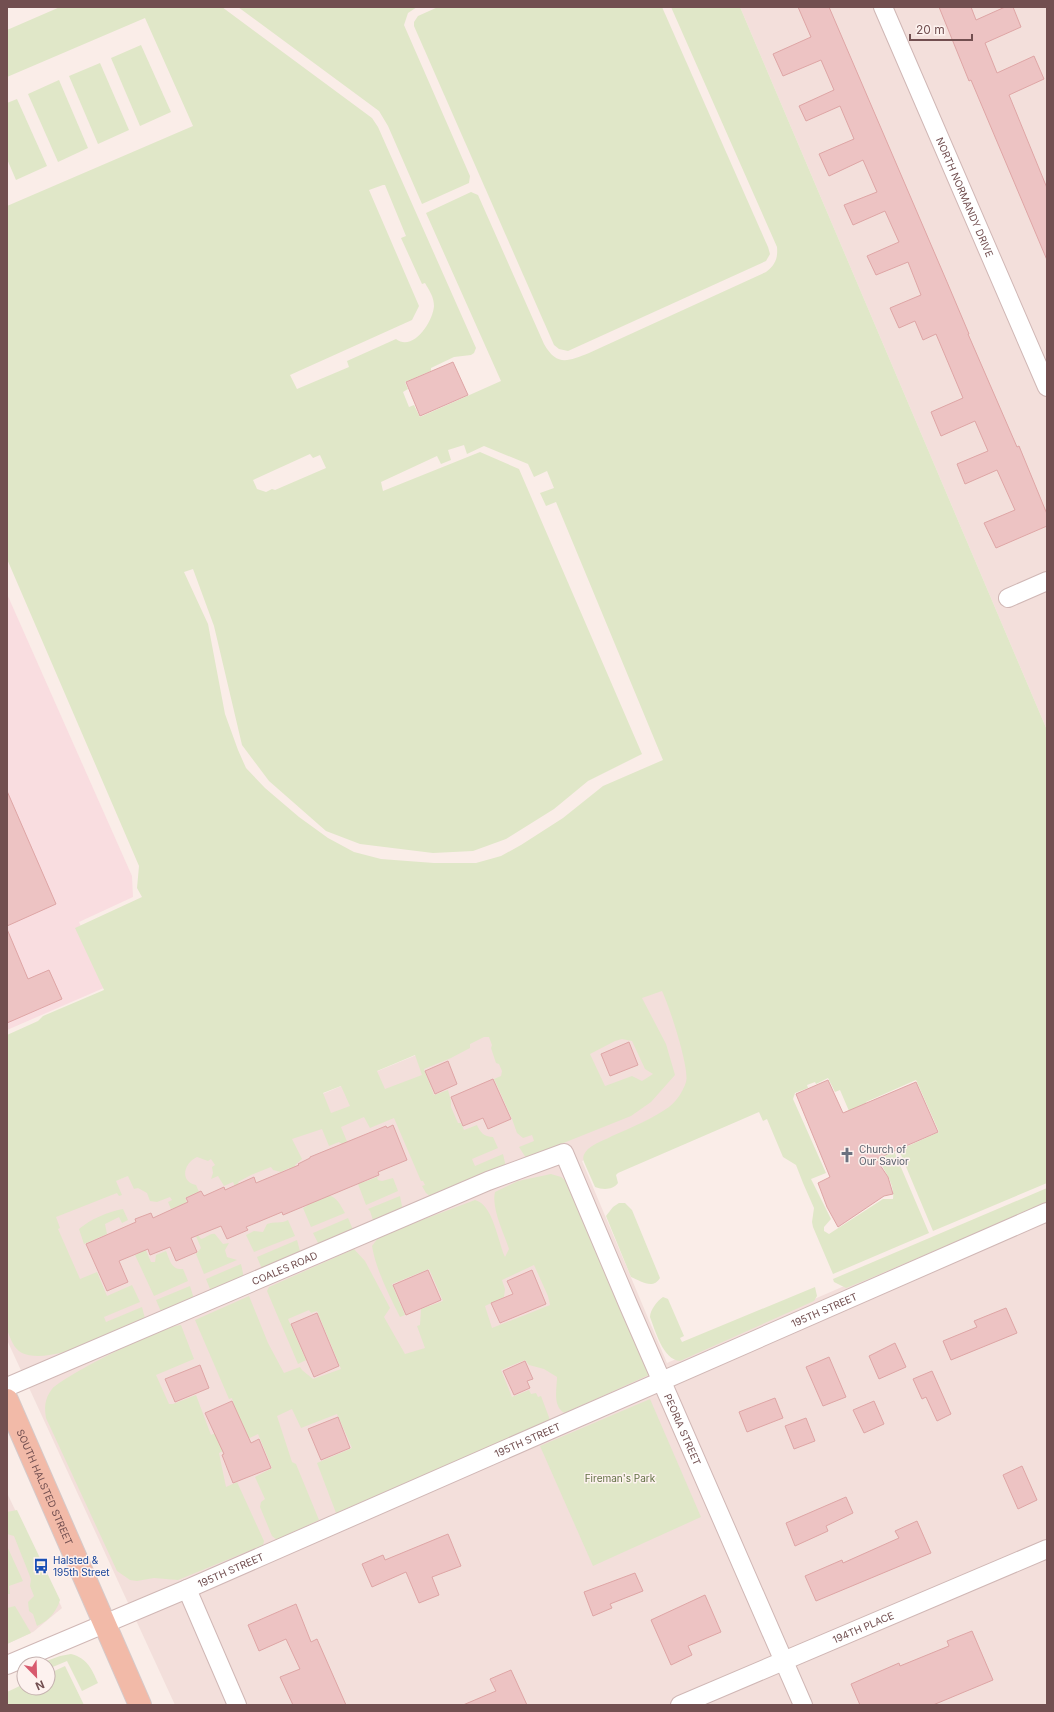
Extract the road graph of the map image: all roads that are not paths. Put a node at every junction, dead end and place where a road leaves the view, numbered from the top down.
1 (883, 7) edge
2 (1047, 387) edge
3 (1047, 581) edge
4 (1008, 598) dead end
5 (564, 1153) joint
6 (1047, 1212) edge
7 (661, 1380) junction
8 (7, 1387) edge
9 (7, 1400) edge
10 (1047, 1549) edge
11 (187, 1589) junction
12 (104, 1623) junction
13 (784, 1661) junction
14 (7, 1665) edge
15 (140, 1705) edge
16 (237, 1705) edge
17 (680, 1705) edge
18 (803, 1705) edge

1 - 2 street, NORTH NORMANDY DRIVE
3 - 4 street
5 - 7 street, PEORIA STREET
5 - 8 street, COALES ROAD
6 - 7 street, 195TH STREET
7 - 11 street, 195TH STREET
7 - 13 street, PEORIA STREET
9 - 12 main road, SOUTH HALSTED STREET
10 - 13 street, 194TH PLACE
11 - 12 street, 195TH STREET
11 - 16 street
12 - 14 street, 195TH STREET
12 - 15 main road, SOUTH HALSTED STREET
13 - 17 street, 194TH PLACE
13 - 18 street, PEORIA STREET

